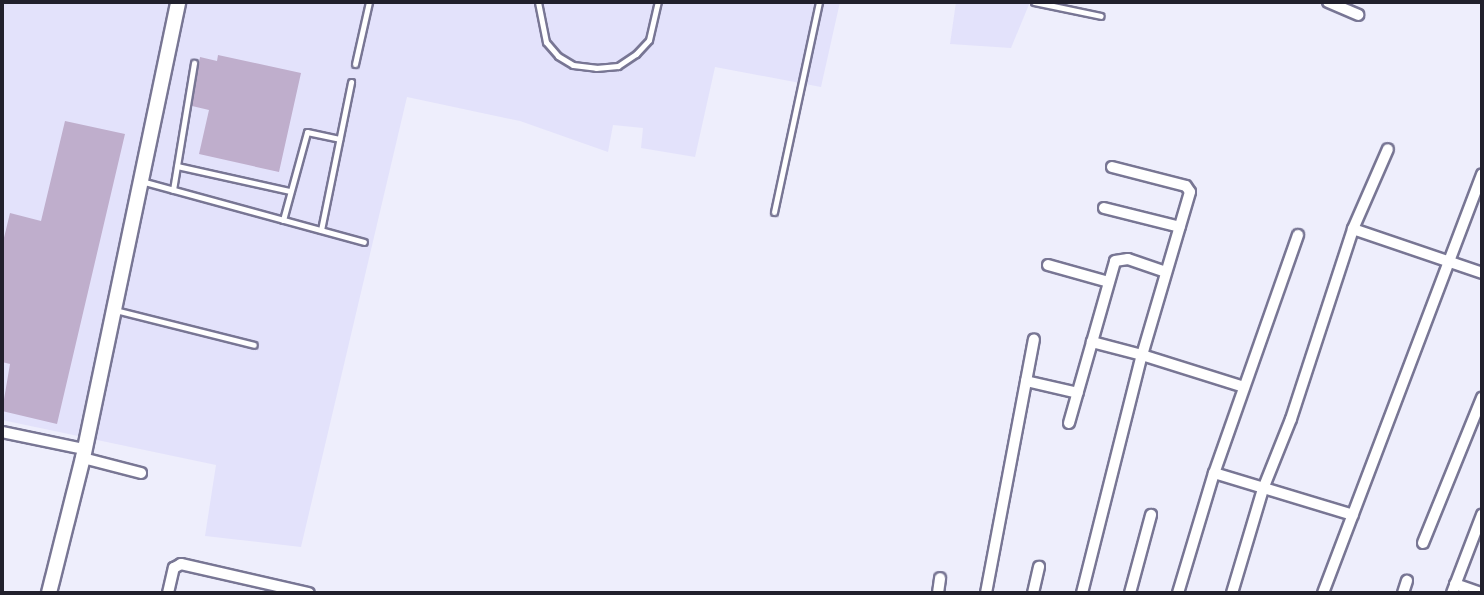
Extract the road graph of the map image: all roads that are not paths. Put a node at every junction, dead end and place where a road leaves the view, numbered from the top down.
1 (177, 2) edge
2 (369, 2) edge
3 (538, 2) edge
4 (658, 2) edge
5 (819, 2) edge
6 (1034, 2) edge
7 (1328, 2) edge
8 (1358, 15) dead end
9 (1101, 16) dead end
10 (194, 63) dead end
11 (355, 64) dead end
12 (351, 82) dead end
13 (340, 139) junction
14 (1388, 149) dead end
15 (177, 166) junction
16 (1112, 167) dead end
17 (1482, 174) edge
18 (141, 181) junction
19 (173, 190) junction
20 (290, 191) junction
21 (1104, 208) dead end
22 (774, 212) dead end
23 (282, 220) junction
24 (1180, 227) junction
25 (1353, 229) junction
26 (321, 230) junction
27 (1298, 235) dead end
28 (365, 242) dead end
29 (1449, 263) junction
30 (1048, 265) dead end
31 (1166, 272) junction
32 (1482, 273) edge
33 (1109, 282) junction
34 (112, 309) junction
35 (1034, 341) dead end
36 (1092, 342) junction
37 (254, 345) dead end
38 (1142, 355) junction
39 (1026, 381) junction
40 (1244, 387) junction
41 (1078, 393) junction
42 (1482, 398) edge
43 (1069, 423) dead end
44 (2, 432) edge
45 (83, 454) junction
46 (141, 473) dead end
47 (1214, 473) junction
48 (1263, 489) junction
49 (1151, 515) dead end
50 (1353, 515) junction
51 (1482, 515) edge
52 (1423, 543) dead end
53 (1039, 567) dead end
54 (940, 578) dead end
55 (253, 581) junction
56 (1408, 581) dead end
57 (1453, 589) edge
58 (49, 593) edge
59 (168, 593) edge
60 (250, 593) edge
61 (309, 593) edge
62 (938, 593) edge
63 (986, 593) edge
64 (1033, 593) edge
65 (1082, 593) edge
66 (1130, 593) edge
67 (1178, 593) edge
68 (1232, 593) edge
69 (1323, 593) edge
70 (1403, 593) edge
71 (1482, 593) edge

1 - 18 street
2 - 11 lane
3 - 4 lane
5 - 22 lane
6 - 9 lane
7 - 8 street
10 - 15 lane
12 - 13 lane
13 - 20 lane
13 - 26 lane
14 - 25 street
15 - 19 lane
15 - 20 lane
16 - 24 street
17 - 29 street
18 - 19 lane
18 - 34 street
19 - 23 lane
20 - 23 lane
21 - 24 street
23 - 26 lane
24 - 31 street
25 - 29 street
25 - 48 street
26 - 28 lane
27 - 40 street
29 - 32 street
29 - 50 street
30 - 33 street
31 - 33 street
31 - 38 street
33 - 36 street
34 - 37 lane
34 - 45 street
35 - 39 street
36 - 38 street
36 - 41 street
38 - 40 street
38 - 65 street
39 - 41 street
39 - 63 street
40 - 47 street
41 - 43 street
42 - 52 street
44 - 45 street
45 - 46 street
45 - 58 street
47 - 48 street
47 - 67 street
48 - 50 street
48 - 68 street
49 - 66 street
50 - 69 street
51 - 57 street
53 - 64 street
54 - 62 street
55 - 59 street
55 - 60 street
55 - 61 street
56 - 70 street
57 - 71 street

